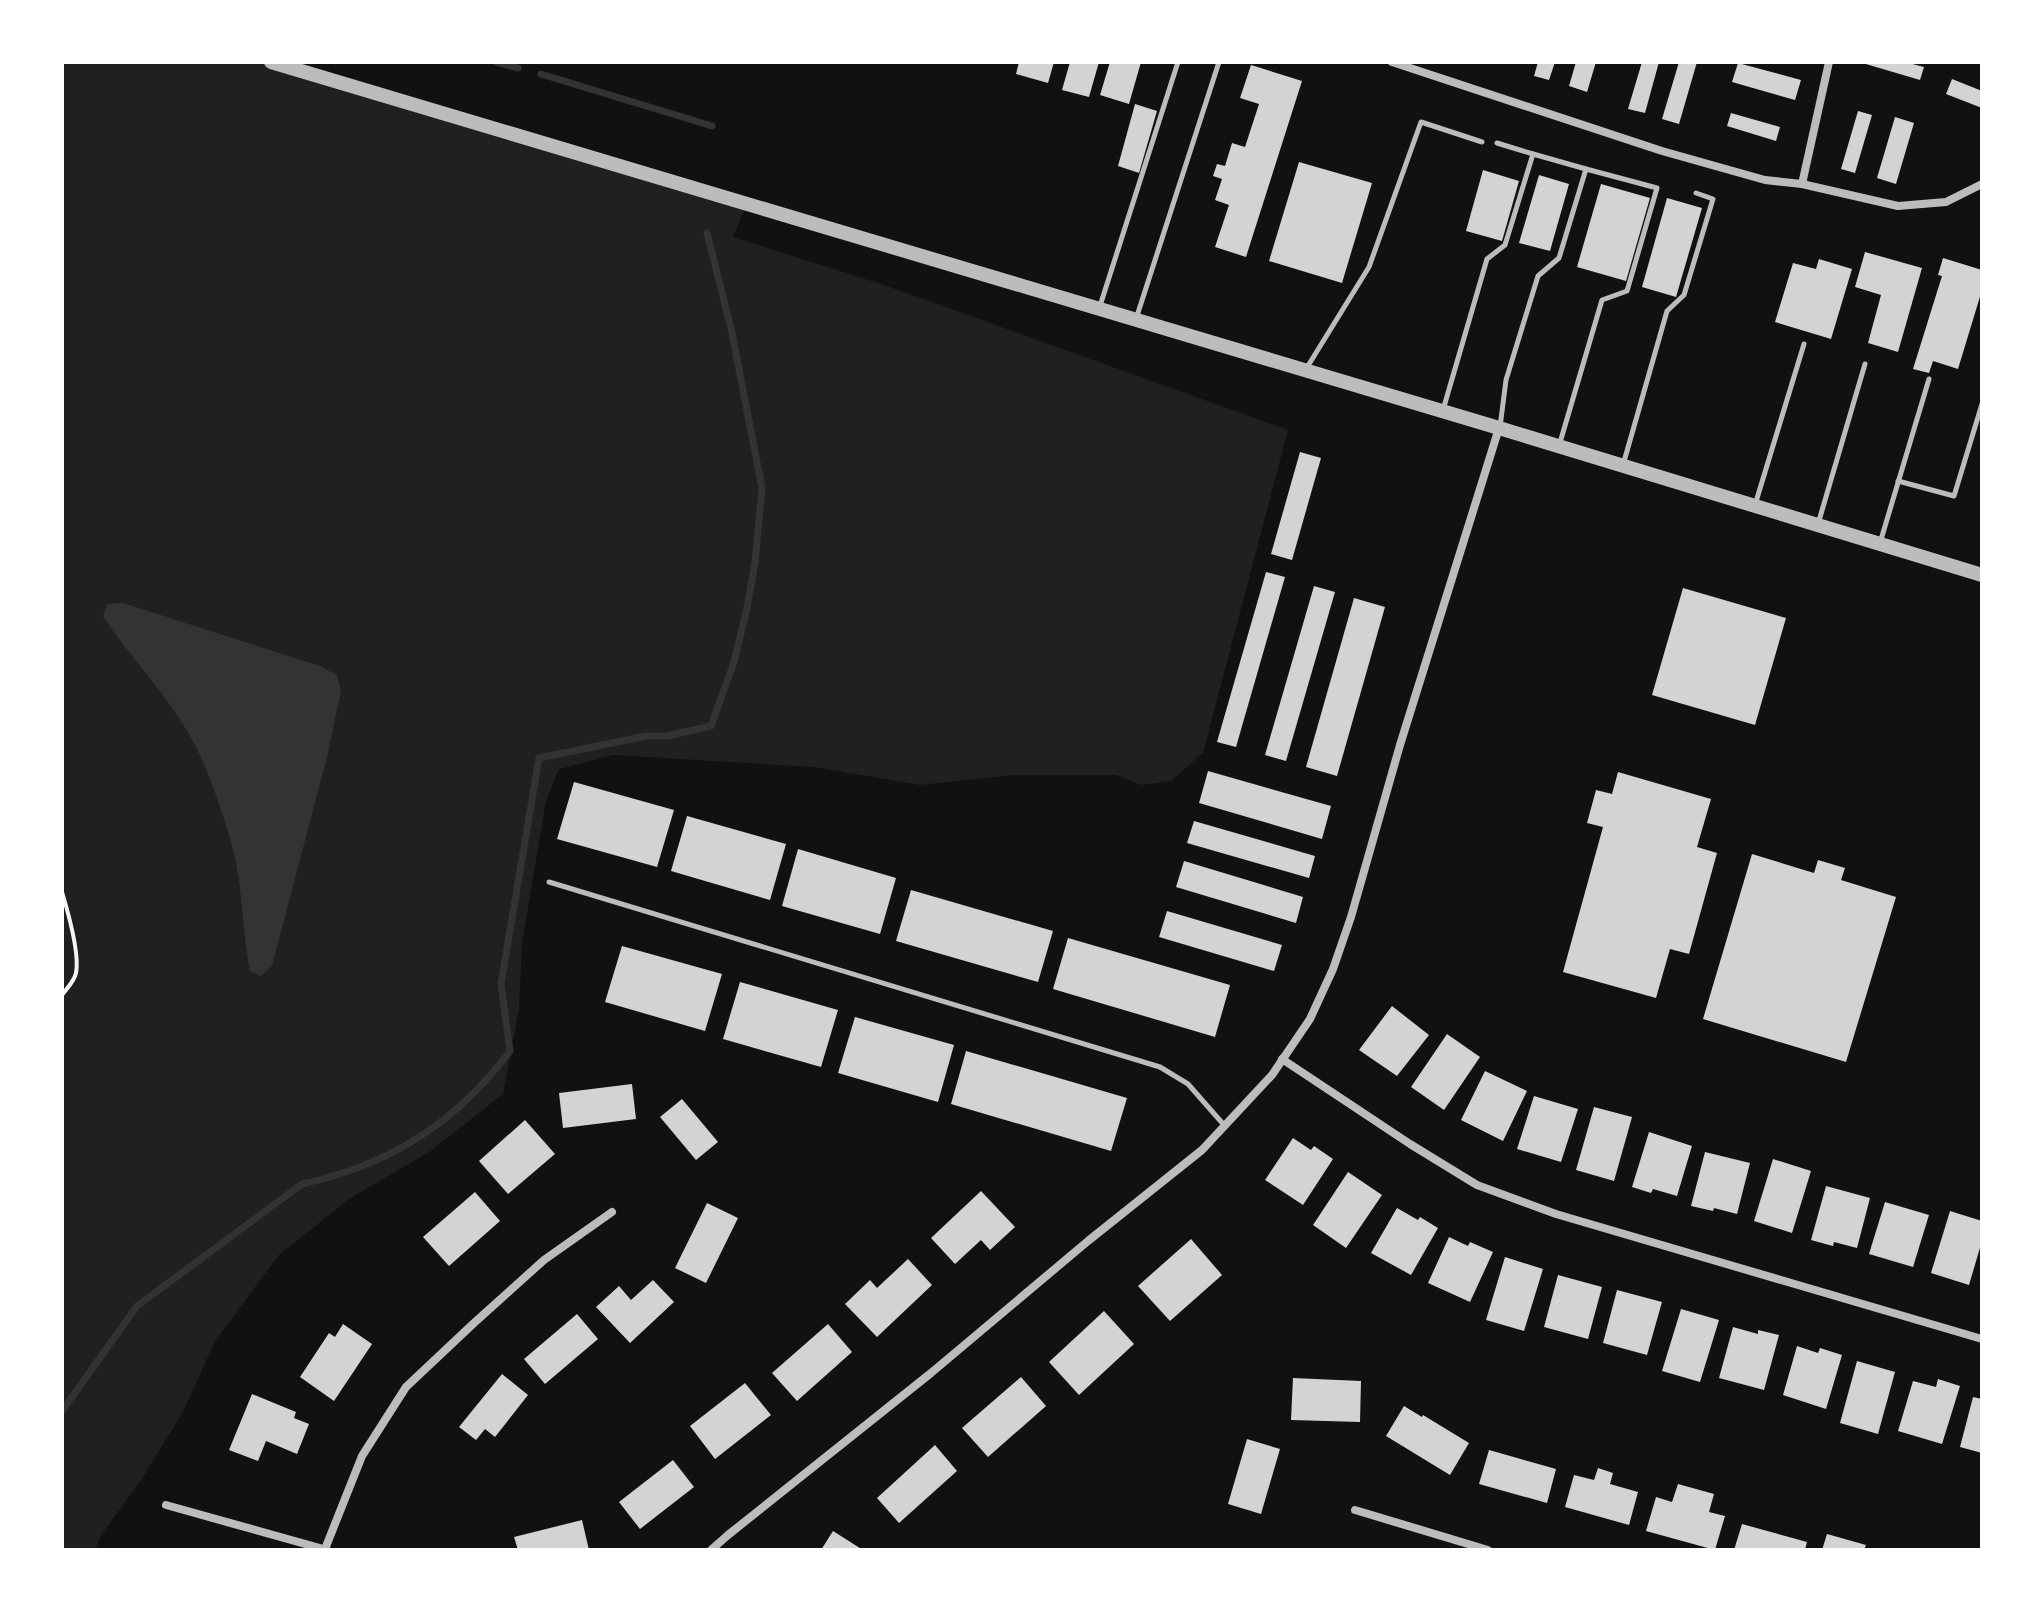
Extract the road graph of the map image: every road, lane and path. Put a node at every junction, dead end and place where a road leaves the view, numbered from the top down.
1 (271, 62) edge
2 (1178, 62) edge
3 (1219, 62) edge
4 (1392, 62) edge
5 (1829, 62) edge
6 (1482, 142) dead end
7 (1497, 143) dead end
8 (1533, 154) junction
9 (1586, 169) junction
10 (1802, 184) junction
11 (1982, 184) edge
12 (1696, 193) dead end
13 (1099, 309) junction
14 (1136, 320) junction
15 (1804, 344) dead end
16 (1865, 364) dead end
17 (1305, 370) junction
18 (1929, 379) dead end
19 (1982, 404) edge
20 (1442, 411) junction
21 (1499, 428) junction
22 (1558, 447) junction
23 (1623, 466) junction
24 (1898, 481) junction
25 (1755, 506) junction
26 (1818, 525) junction
27 (1879, 544) junction
28 (1982, 575) edge
29 (549, 882) dead end
30 (62, 892) edge
31 (62, 995) edge
32 (1282, 1059) junction
33 (1225, 1126) junction
34 (612, 1212) dead end
35 (1982, 1339) edge
36 (166, 1505) dead end
37 (1355, 1510) dead end
38 (327, 1549) edge
39 (711, 1550) edge
40 (1488, 1550) edge

1 - 13 street
2 - 13 lane
3 - 14 lane
4 - 10 street
5 - 10 street
6 - 17 lane
7 - 8 lane
8 - 9 lane
8 - 20 lane
9 - 21 lane
9 - 22 lane
10 - 11 street
12 - 23 lane
13 - 14 street
14 - 17 street
15 - 25 lane
16 - 26 lane
17 - 20 street
18 - 24 lane
19 - 24 lane
20 - 21 street
21 - 22 street
21 - 32 street
22 - 23 street
23 - 25 street
24 - 27 lane
25 - 26 street
26 - 27 street
27 - 28 street
29 - 33 lane
30 - 31 path
32 - 33 street
32 - 35 street
33 - 39 street
34 - 38 street
36 - 38 street
37 - 40 street

